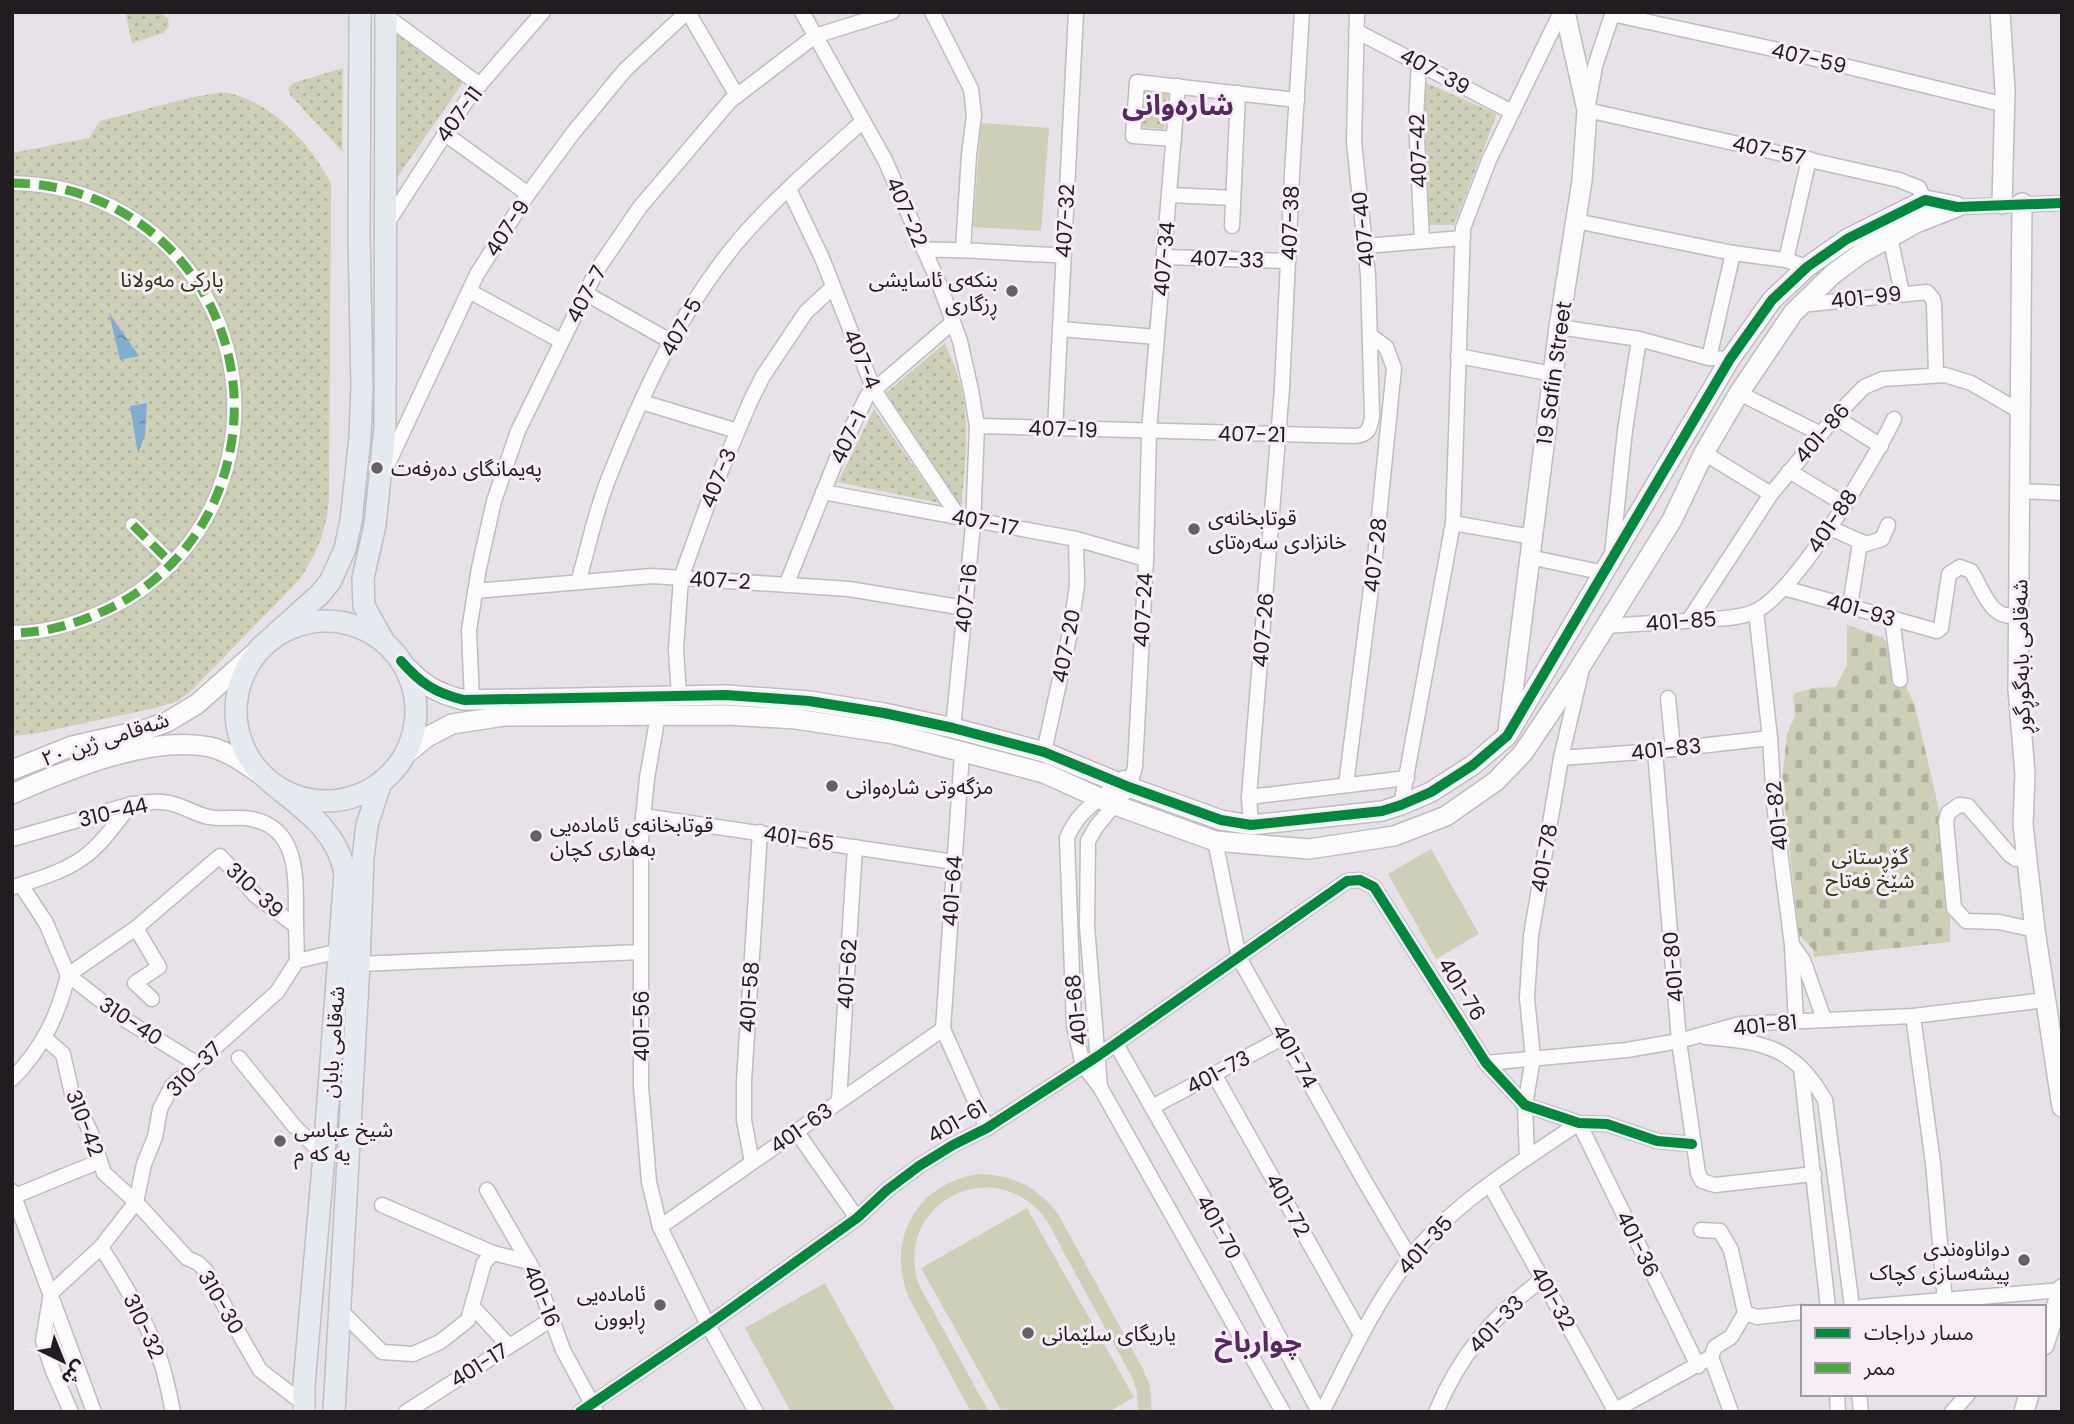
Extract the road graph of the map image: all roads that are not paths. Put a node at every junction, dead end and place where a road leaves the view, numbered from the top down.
1 (360, 12) edge
2 (543, 12) edge
3 (687, 12) edge
4 (802, 12) edge
5 (892, 12) edge
6 (932, 12) edge
7 (1076, 12) edge
8 (1302, 12) edge
9 (1357, 12) edge
10 (1563, 12) edge
11 (2000, 12) edge
12 (1613, 13) edge
13 (386, 14) edge
14 (1356, 31) junction
15 (815, 36) junction
16 (1419, 62) junction
17 (480, 85) junction
18 (1178, 86) junction
19 (1238, 93) junction
20 (737, 96) junction
21 (1297, 100) junction
22 (2005, 105) junction
23 (1587, 110) junction
24 (1513, 112) junction
25 (863, 121) junction
26 (444, 133) junction
27 (1174, 139) junction
28 (1809, 159) junction
29 (12, 183) edge
30 (789, 189) junction
31 (528, 194) junction
32 (1170, 195) junction
33 (1233, 198) junction
34 (2062, 203) edge
35 (2012, 204) junction
36 (1958, 206) joint
37 (1927, 208) junction
38 (1576, 221) junction
39 (387, 224) junction
40 (1232, 226) dead end
41 (1890, 237) junction
42 (1463, 238) junction
43 (1422, 241) junction
44 (1365, 246) junction
45 (963, 248) junction
46 (924, 250) junction
47 (1733, 253) junction
48 (1063, 256) junction
49 (1165, 257) junction
50 (1786, 260) junction
51 (1288, 261) junction
52 (1807, 267) junction
53 (833, 288) junction
54 (469, 291) junction
55 (585, 293) junction
56 (1902, 293) junction
57 (1800, 304) junction
58 (953, 322) junction
59 (1559, 327) junction
60 (1060, 330) junction
61 (1370, 335) junction
62 (1157, 337) junction
63 (1639, 339) junction
64 (561, 341) junction
65 (672, 342) junction
66 (1458, 356) junction
67 (1709, 358) junction
68 (1730, 359) junction
69 (1553, 374) junction
70 (1936, 374) junction
71 (874, 390) junction
72 (1739, 393) junction
73 (642, 402) junction
74 (2021, 412) junction
75 (1835, 417) junction
76 (1894, 419) dead end
77 (977, 426) junction
78 (1055, 429) junction
79 (737, 430) junction
80 (1149, 431) junction
81 (1278, 435) junction
82 (1821, 435) junction
83 (1355, 436) joint
84 (1881, 446) junction
85 (1704, 453) junction
86 (1789, 471) junction
87 (380, 481) junction
88 (2021, 491) junction
89 (823, 492) junction
90 (2062, 493) edge
91 (1771, 494) junction
92 (1646, 501) junction
93 (1844, 504) junction
94 (958, 516) junction
95 (974, 519) junction
96 (1672, 520) junction
97 (1452, 523) junction
98 (133, 525) dead end
99 (1888, 525) dead end
100 (1828, 527) junction
101 (1532, 537) junction
102 (1076, 539) junction
103 (1860, 542) junction
104 (1529, 557) junction
105 (1146, 559) junction
106 (172, 564) junction
107 (1609, 566) junction
108 (681, 578) junction
109 (578, 582) junction
110 (787, 583) junction
111 (1784, 588) junction
112 (475, 591) junction
113 (1850, 606) junction
114 (965, 608) junction
115 (1756, 611) junction
116 (2020, 615) junction
117 (1892, 618) junction
118 (1689, 620) junction
119 (1605, 626) junction
120 (12, 633) edge
121 (384, 642) junction
122 (259, 649) junction
123 (401, 661) junction
124 (1584, 661) junction
125 (1900, 680) dead end
126 (679, 697) junction
127 (1668, 698) dead end
128 (472, 701) junction
129 (657, 715) junction
130 (953, 728) junction
131 (1507, 736) junction
132 (1770, 738) junction
133 (1673, 749) junction
134 (1655, 751) junction
135 (1044, 752) junction
136 (962, 753) junction
137 (406, 754) junction
138 (1561, 758) junction
139 (12, 771) edge
140 (1407, 778) junction
141 (270, 782) junction
142 (381, 782) junction
143 (1124, 785) junction
144 (1346, 785) junction
145 (12, 794) edge
146 (1249, 797) junction
147 (1106, 801) junction
148 (131, 804) junction
149 (1401, 805) junction
150 (643, 816) junction
151 (1251, 825) junction
152 (760, 832) junction
153 (12, 839) edge
154 (1215, 841) junction
155 (855, 847) junction
156 (2027, 858) junction
157 (954, 862) junction
158 (17, 886) edge
159 (1374, 887) joint
160 (296, 926) junction
161 (136, 928) junction
162 (2035, 930) junction
163 (1792, 945) junction
164 (340, 951) junction
165 (641, 952) junction
166 (1240, 958) junction
167 (297, 961) junction
168 (359, 964) junction
169 (68, 975) junction
170 (152, 999) dead end
171 (2045, 1000) junction
172 (1913, 1016) junction
173 (1824, 1019) junction
174 (1796, 1021) junction
175 (943, 1029) junction
176 (1284, 1037) junction
177 (1696, 1037) junction
178 (46, 1038) junction
179 (1679, 1041) junction
180 (1116, 1044) junction
181 (1098, 1056) junction
182 (239, 1058) dead end
183 (1533, 1058) junction
184 (196, 1063) junction
185 (1486, 1063) junction
186 (1083, 1065) junction
187 (1801, 1068) junction
188 (1214, 1074) junction
189 (12, 1079) edge
190 (1100, 1087) junction
191 (839, 1101) junction
192 (1525, 1105) junction
193 (1152, 1107) junction
194 (2062, 1107) edge
195 (1579, 1123) junction
196 (987, 1128) junction
197 (796, 1131) junction
198 (1692, 1144) junction
199 (324, 1155) junction
200 (1527, 1158) junction
201 (100, 1161) junction
202 (752, 1162) junction
203 (1814, 1174) junction
204 (1490, 1185) junction
205 (487, 1190) dead end
206 (13, 1193) edge
207 (136, 1202) junction
208 (382, 1205) dead end
209 (858, 1218) junction
210 (660, 1227) junction
211 (1701, 1230) dead end
212 (101, 1247) junction
213 (493, 1253) junction
214 (1410, 1258) junction
215 (529, 1262) junction
216 (1543, 1279) junction
217 (51, 1293) junction
218 (1945, 1301) junction
219 (1829, 1305) edge
220 (1852, 1305) edge
221 (1890, 1305) edge
222 (1974, 1305) edge
223 (472, 1306) junction
224 (340, 1310) junction
225 (1801, 1312) edge
226 (1745, 1313) junction
227 (552, 1319) junction
228 (708, 1325) junction
229 (1361, 1335) junction
230 (509, 1346) junction
231 (1713, 1352) junction
232 (1698, 1366) junction
233 (1966, 1396) edge
234 (304, 1408) edge
235 (590, 1409) edge
236 (1614, 1411) edge
237 (71, 1412) edge
238 (94, 1412) edge
239 (173, 1412) edge
240 (334, 1412) edge
241 (406, 1412) edge
242 (756, 1412) edge
243 (1283, 1412) edge
244 (1321, 1412) edge
245 (1436, 1412) edge
246 (1731, 1412) edge
247 (1952, 1412) edge

1 - 122 main road
2 - 17 street, 407-11
3 - 20 street
3 - 31 street, 407-9
4 - 15 street, 407-22
5 - 15 street, 407-7
6 - 45 street
7 - 48 street, 407-32
8 - 21 street, 407-38
9 - 14 street, 407-40
10 - 23 street, 19 Safin Street
10 - 24 street
11 - 22 street, شەقامی بابەگوڕگوڕ
12 - 22 street, 407-59
12 - 23 street
13 - 17 street
13 - 39 main road
14 - 16 street, 407-39
14 - 44 street, 407-40
15 - 20 street, 407-7
15 - 25 street, 407-22
16 - 24 street, 407-39
16 - 43 street, 407-42
17 - 26 street, 407-11
18 - 19 street
18 - 27 street, 407-34
18 - 27 street
19 - 21 street
19 - 33 street
20 - 55 street, 407-7
21 - 51 street, 407-38
22 - 35 street, شەقامی بابەگوڕگوڕ
23 - 28 street, 407-57
23 - 38 street, 19 Safin Street
24 - 42 street
25 - 30 street, 407-5
25 - 46 street, 407-22
26 - 31 street
26 - 39 street, 407-11
27 - 32 street, 407-34
28 - 37 street, 407-57
28 - 50 street
29 - 106 street
30 - 53 street, 407-4
30 - 65 street, 407-5
31 - 54 street, 407-9
32 - 33 street
32 - 49 street, 407-34
33 - 40 street
34 - 35 street
35 - 36 street
35 - 74 street, شەقامی بابەگوڕگوڕ
36 - 37 street
37 - 41 street
37 - 52 street
38 - 47 street
38 - 59 street, 19 Safin Street
39 - 87 main road
41 - 56 street
41 - 57 street
42 - 43 street
42 - 66 street
43 - 44 street
44 - 61 street, 407-40
45 - 46 street
45 - 48 street
46 - 58 street, 407-22
47 - 50 street
47 - 67 street
48 - 60 street, 407-32
49 - 51 street, 407-33
49 - 62 street, 407-34
50 - 52 street
51 - 81 street, 407-38
52 - 68 street
53 - 71 street, 407-4
53 - 79 street, 407-3
54 - 64 street
54 - 87 street, 407-9
55 - 64 street, 407-7
55 - 65 street
56 - 57 street, 401-99
56 - 70 street, 401-99
57 - 72 street
58 - 71 street, 407-1
58 - 77 street, 407-22
59 - 63 street
59 - 69 street, 19 Safin Street
60 - 62 street
60 - 78 street, 407-32
61 - 83 street, 407-40
61 - 144 street, 407-28
62 - 80 street, 407-34
63 - 67 street
63 - 107 street
64 - 112 street, 407-7
65 - 73 street, 407-5
66 - 69 street
66 - 97 street
67 - 68 street
68 - 92 street
69 - 101 street, 19 Safin Street
70 - 74 street, 401-86
70 - 75 street, 401-86
71 - 89 street, 407-1
71 - 94 street, 407-4
72 - 82 street
72 - 85 street
73 - 79 street
73 - 109 street, 407-5
74 - 88 street, شەقامی بابەگوڕگوڕ
75 - 82 street, 401-86
75 - 84 street
76 - 84 street, 401-88
77 - 78 street, 407-19
77 - 95 street, 407-16
78 - 80 street, 407-19
79 - 108 street, 407-3
80 - 81 street, 407-21
80 - 105 street, 407-24
81 - 83 street, 407-21
81 - 146 street, 407-26
82 - 86 street, 401-86
84 - 93 street, 401-88
85 - 91 street
85 - 96 street
86 - 91 street, 401-86
86 - 93 street
87 - 121 main road
88 - 90 street
88 - 116 street, شەقامی بابەگوڕگوڕ
89 - 94 street, 407-17
89 - 110 street, 407-1
91 - 118 street, 401-86
92 - 96 street
92 - 107 street
93 - 100 street, 401-88
94 - 95 street, 407-17
95 - 102 street, 407-17
95 - 114 street, 407-16
96 - 119 street
97 - 101 street
97 - 140 street
98 - 106 street
99 - 103 street
100 - 103 street
100 - 111 street, 401-88
101 - 104 street, 19 Safin Street
102 - 105 street, 407-17
102 - 135 street, 407-20
103 - 113 street
104 - 107 street
104 - 131 street, 19 Safin Street
105 - 143 street, 407-24
106 - 120 street
107 - 131 street
108 - 109 street, 407-2
108 - 110 street, 407-2
108 - 126 street, 407-3
109 - 112 street, 407-2
110 - 114 street, 407-2
111 - 113 street, 401-93
111 - 115 street, 401-88
112 - 128 street, 407-7
113 - 117 street, 401-93
114 - 130 street, 407-16
115 - 118 street, 401-85
115 - 132 street, 401-82
116 - 117 street, 401-93
116 - 156 street, شەقامی بابەگوڕگوڕ
117 - 125 street
118 - 119 street, 401-85
119 - 124 street
121 - 122 main road
121 - 123 main road
122 - 139 street, شەقامی ژین ٢٠
122 - 141 main road
123 - 128 street
123 - 137 main road
124 - 138 street, 401-78
124 - 154 street
126 - 128 street
126 - 130 street
127 - 133 street
129 - 136 street
129 - 137 street
129 - 150 street, 401-56
130 - 135 street
131 - 149 street
132 - 133 street, 401-83
132 - 163 street, 401-82
133 - 134 street, 401-83
134 - 138 street, 401-83
134 - 179 street, 401-80
135 - 143 street
136 - 147 street
136 - 157 street, 401-64
137 - 142 main road
138 - 183 street, 401-78
140 - 144 street
140 - 149 street
141 - 142 main road
141 - 145 street, شەقامی ژین ٢٠
141 - 164 main road, شەقامی بابان
142 - 168 main road, شەقامی بابان
143 - 147 street, 401-68
143 - 151 street
144 - 146 street
146 - 151 street, 407-26
147 - 154 street
147 - 181 street, 401-68
147 - 186 street, 401-68
148 - 153 street, 310-44
148 - 158 street
148 - 160 street, 310-44
149 - 151 street
150 - 152 street, 401-65
150 - 165 street, 401-56
152 - 155 street, 401-65
152 - 202 street, 401-58
154 - 166 street, 401-74
155 - 157 street, 401-65
155 - 191 street, 401-62
156 - 162 street, شەقامی بابەگوڕگوڕ
156 - 162 street
157 - 175 street, 401-64
158 - 169 street
159 - 166 street, 401-61
159 - 185 street, 401-76
160 - 161 street, 310-39
160 - 167 street, 310-39
161 - 169 street
161 - 170 street
162 - 171 street, شەقامی بابەگوڕگوڕ
163 - 173 street
163 - 174 street, 401-82
164 - 167 street
164 - 199 main road, شەقامی بابان
165 - 168 street
165 - 210 street, 401-56
166 - 176 street, 401-74
166 - 180 street, 401-61
167 - 184 street, 310-37
168 - 224 main road, شەقامی بابان
169 - 178 street
169 - 184 street, 310-40
171 - 172 street, 401-81
171 - 194 street, شەقامی بابەگوڕگوڕ
172 - 173 street, 401-81
172 - 218 street
173 - 174 street, 401-81
174 - 177 street, 401-81
175 - 191 street, 401-63
175 - 196 street
176 - 188 street, 401-73
176 - 214 street, 401-74
177 - 179 street, 401-81
177 - 187 street
178 - 189 street
178 - 201 street, 310-42
179 - 183 street, 401-81
179 - 198 street, 401-80
180 - 181 street, 401-61
180 - 193 street, 401-70
181 - 186 street, 401-61
181 - 190 street, 401-68
182 - 199 street
183 - 185 street, 401-81
183 - 192 street, 401-78
184 - 207 street, 310-37
185 - 192 street, 401-76
186 - 190 street, 401-68
186 - 196 street, 401-61
187 - 203 street
187 - 220 street
188 - 193 street, 401-73
188 - 229 street, 401-72
190 - 243 street, 401-70
191 - 197 street, 401-63
192 - 195 street
192 - 200 street, 401-78
193 - 244 street, 401-70
195 - 198 street
195 - 200 street, 401-35
195 - 232 street, 401-36
196 - 209 street, 401-61
197 - 202 street, 401-63
197 - 209 street
198 - 203 street, 401-80
199 - 234 main road, شەقامی بابان
200 - 204 street, 401-35
201 - 206 street
201 - 207 street, 310-42
202 - 210 street, 401-63
203 - 219 street
204 - 214 street, 401-35
204 - 216 street, 401-32
205 - 215 street, 401-16
206 - 217 street
207 - 212 street
207 - 234 street, 310-30
208 - 213 street
209 - 228 street, 401-61
210 - 228 street, 401-56
211 - 226 street
212 - 217 street
212 - 239 street, 310-32
213 - 215 street
213 - 223 street
214 - 229 street, 401-35
215 - 227 street, 401-16
216 - 236 street, 401-32
216 - 245 street, 401-33
217 - 237 street
217 - 238 street
218 - 221 street
218 - 222 street
223 - 224 street
223 - 230 street
224 - 240 main road, شەقامی بابان
225 - 226 street
226 - 231 street
227 - 230 street, 401-17
227 - 235 street, 401-16
228 - 235 street, 401-61
228 - 242 street, 401-56
229 - 244 street, 401-35
230 - 241 street, 401-17
231 - 232 street
231 - 246 street
232 - 236 street
233 - 247 street

